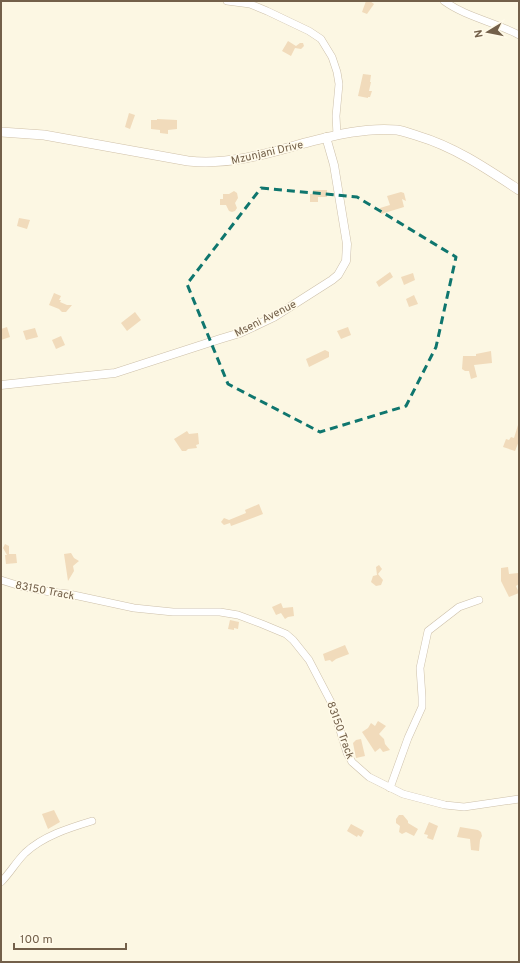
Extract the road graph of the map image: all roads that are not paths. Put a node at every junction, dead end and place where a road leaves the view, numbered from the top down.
1 (227, 1) edge
2 (444, 1) edge
3 (249, 3) edge
4 (519, 36) edge
5 (1, 132) edge
6 (337, 134) junction
7 (326, 137) junction
8 (519, 190) edge
9 (1, 385) edge
10 (1, 580) edge
11 (478, 600) dead end
12 (390, 788) junction
13 (519, 799) edge
14 (92, 821) dead end
15 (1, 882) edge

1 - 3 street
2 - 4 street
3 - 6 street
5 - 7 main road, Mzunjani Drive
6 - 7 main road, Mzunjani Drive
6 - 8 main road, Mzunjani Drive
7 - 9 street, Mseni Avenue
10 - 12 street, 83150 Track
11 - 12 street
12 - 13 street, 83150 Track
14 - 15 street

